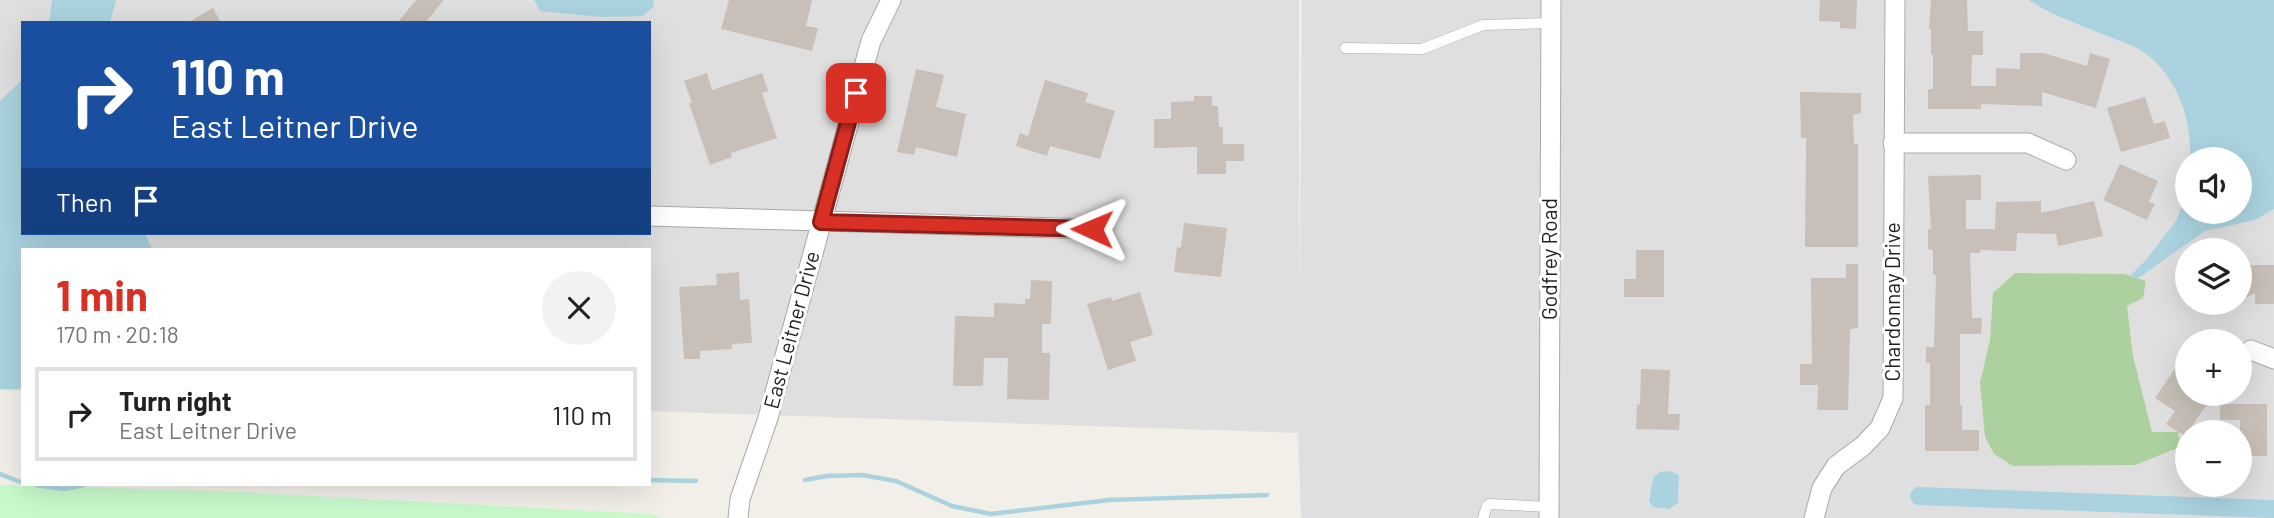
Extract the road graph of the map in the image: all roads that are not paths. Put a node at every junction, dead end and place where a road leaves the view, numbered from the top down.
1 (891, 0) edge
2 (1551, 0) edge
3 (1895, 0) edge
4 (1551, 23) junction
5 (1345, 48) dead end
6 (1893, 143) junction
7 (2066, 160) dead end
8 (651, 216) edge
9 (821, 222) junction
10 (1092, 229) dead end
11 (2252, 349) edge
12 (2274, 359) edge
13 (739, 509) edge
14 (1549, 512) edge
15 (725, 518) edge
16 (1483, 518) edge
17 (1814, 518) edge

1 - 9 street, East Leitner Drive
2 - 4 street, Godfrey Road
3 - 6 street, Chardonnay Drive
4 - 5 lane
4 - 14 street, Godfrey Road
6 - 7 street
6 - 17 street, Chardonnay Drive
8 - 9 street
9 - 10 street
9 - 13 street, East Leitner Drive
11 - 12 street
13 - 15 street, East Leitner Drive
14 - 16 lane

